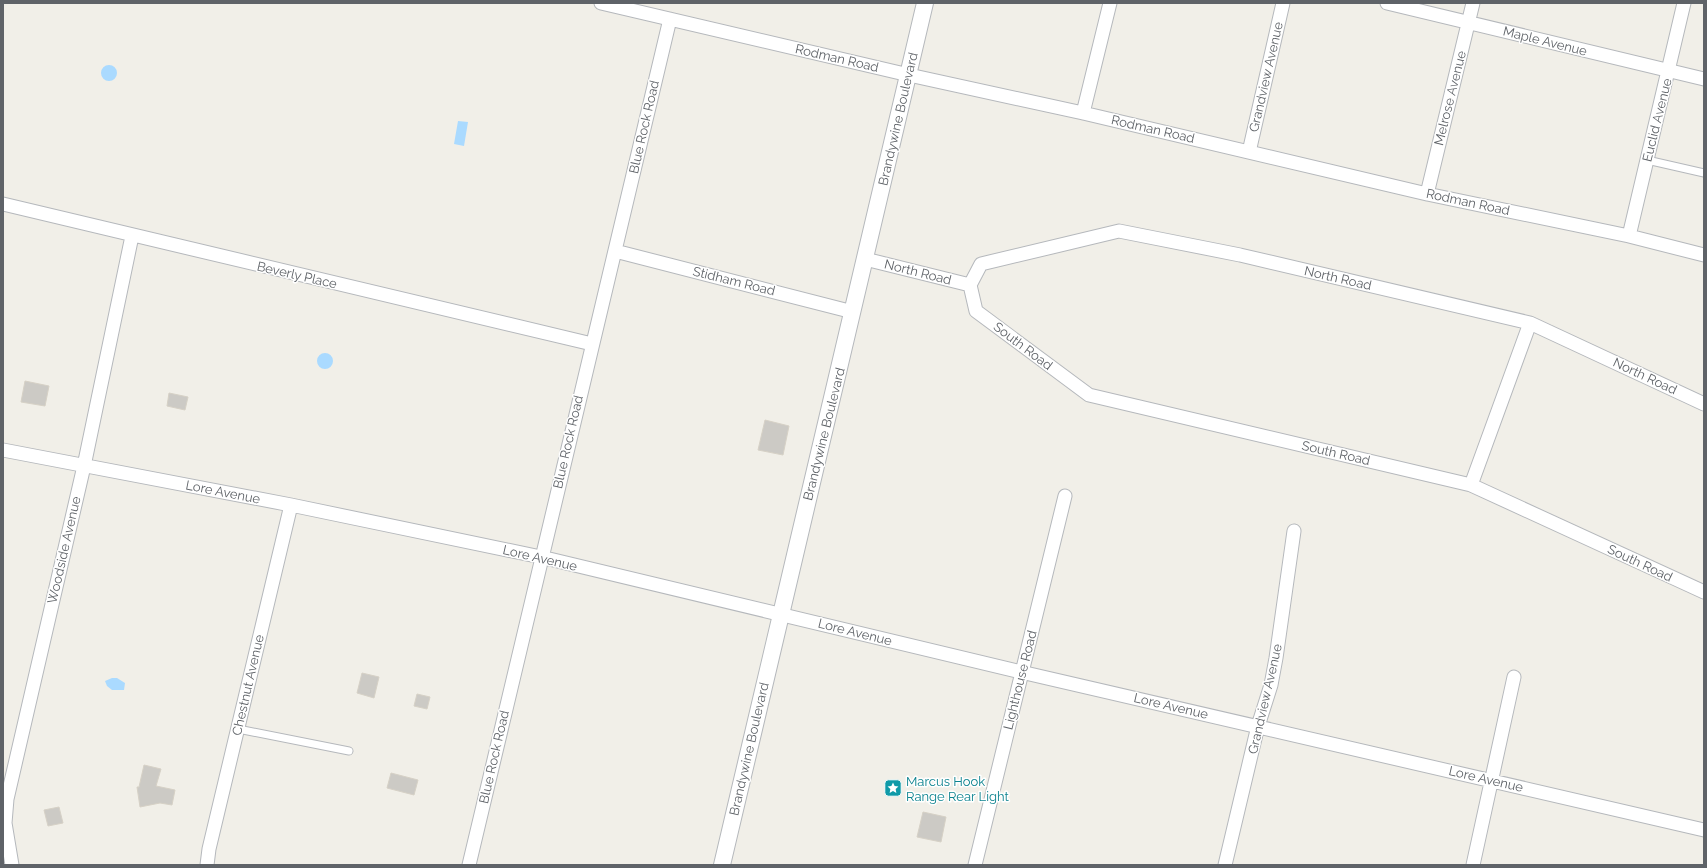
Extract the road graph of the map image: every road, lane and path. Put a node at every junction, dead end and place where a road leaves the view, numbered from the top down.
1 (601, 3) edge
2 (925, 3) edge
3 (1110, 3) edge
4 (1283, 3) edge
5 (1387, 3) edge
6 (1473, 3) edge
7 (1684, 3) edge
8 (670, 20) junction
9 (1469, 23) junction
10 (1668, 71) junction
11 (909, 74) junction
12 (1704, 79) edge
13 (1083, 113) junction
14 (1249, 152) junction
15 (1647, 160) junction
16 (1704, 173) edge
17 (1427, 194) junction
18 (3, 204) edge
19 (132, 236) junction
20 (1629, 236) junction
21 (615, 251) junction
22 (1704, 255) edge
23 (865, 259) junction
24 (970, 285) junction
25 (853, 312) junction
26 (1530, 323) junction
27 (592, 344) junction
28 (1704, 404) edge
29 (3, 450) edge
30 (84, 466) junction
31 (1471, 485) junction
32 (1065, 496) dead end
33 (291, 505) junction
34 (1294, 531) dead end
35 (541, 557) junction
36 (1704, 592) edge
37 (781, 614) junction
38 (1021, 672) junction
39 (1514, 677) dead end
40 (1258, 726) junction
41 (238, 729) junction
42 (349, 751) dead end
43 (1492, 781) junction
44 (5, 798) edge
45 (1704, 830) edge
46 (12, 865) edge
47 (208, 865) edge
48 (469, 865) edge
49 (722, 865) edge
50 (976, 865) edge
51 (1225, 865) edge
52 (1473, 865) edge

1 - 8 street, Rodman Road
2 - 11 street, Brandywine Boulevard
3 - 13 street
4 - 14 street, Grandview Avenue
5 - 9 street, Maple Avenue
6 - 9 street, Melrose Avenue
7 - 10 street, Euclid Avenue
8 - 11 street, Rodman Road
8 - 21 street, Blue Rock Road
9 - 10 street, Maple Avenue
9 - 17 street, Melrose Avenue
10 - 12 street, Maple Avenue
10 - 15 street, Euclid Avenue
11 - 13 street, Rodman Road
11 - 23 street, Brandywine Boulevard
13 - 14 street, Rodman Road
14 - 17 street, Rodman Road
15 - 16 lane
15 - 20 street, Euclid Avenue
17 - 20 street, Rodman Road
18 - 19 street, Beverly Place
19 - 27 street, Beverly Place
19 - 30 street, Woodside Avenue
20 - 22 street, Rodman Road
21 - 25 street, Stidham Road
21 - 27 street, Blue Rock Road
23 - 24 street, North Road
23 - 25 street, Brandywine Boulevard
24 - 26 street, North Road
24 - 31 street, South Road
25 - 37 street, Brandywine Boulevard
26 - 28 street, North Road
26 - 31 street
27 - 35 street, Blue Rock Road
29 - 30 street, Lore Avenue
30 - 33 street, Lore Avenue
30 - 44 street, Woodside Avenue
31 - 36 street, South Road
32 - 38 street, Lighthouse Road
33 - 35 street, Lore Avenue
33 - 41 street, Chestnut Avenue
34 - 40 street, Grandview Avenue
35 - 37 street, Lore Avenue
35 - 48 street, Blue Rock Road
37 - 38 street, Lore Avenue
37 - 49 street, Brandywine Boulevard
38 - 40 street, Lore Avenue
38 - 50 street, Lighthouse Road
39 - 43 street
40 - 43 street, Lore Avenue
40 - 51 street, Grandview Avenue
41 - 42 lane
41 - 47 street, Chestnut Avenue
43 - 45 street, Lore Avenue
43 - 52 street
44 - 46 street, Woodside Avenue

